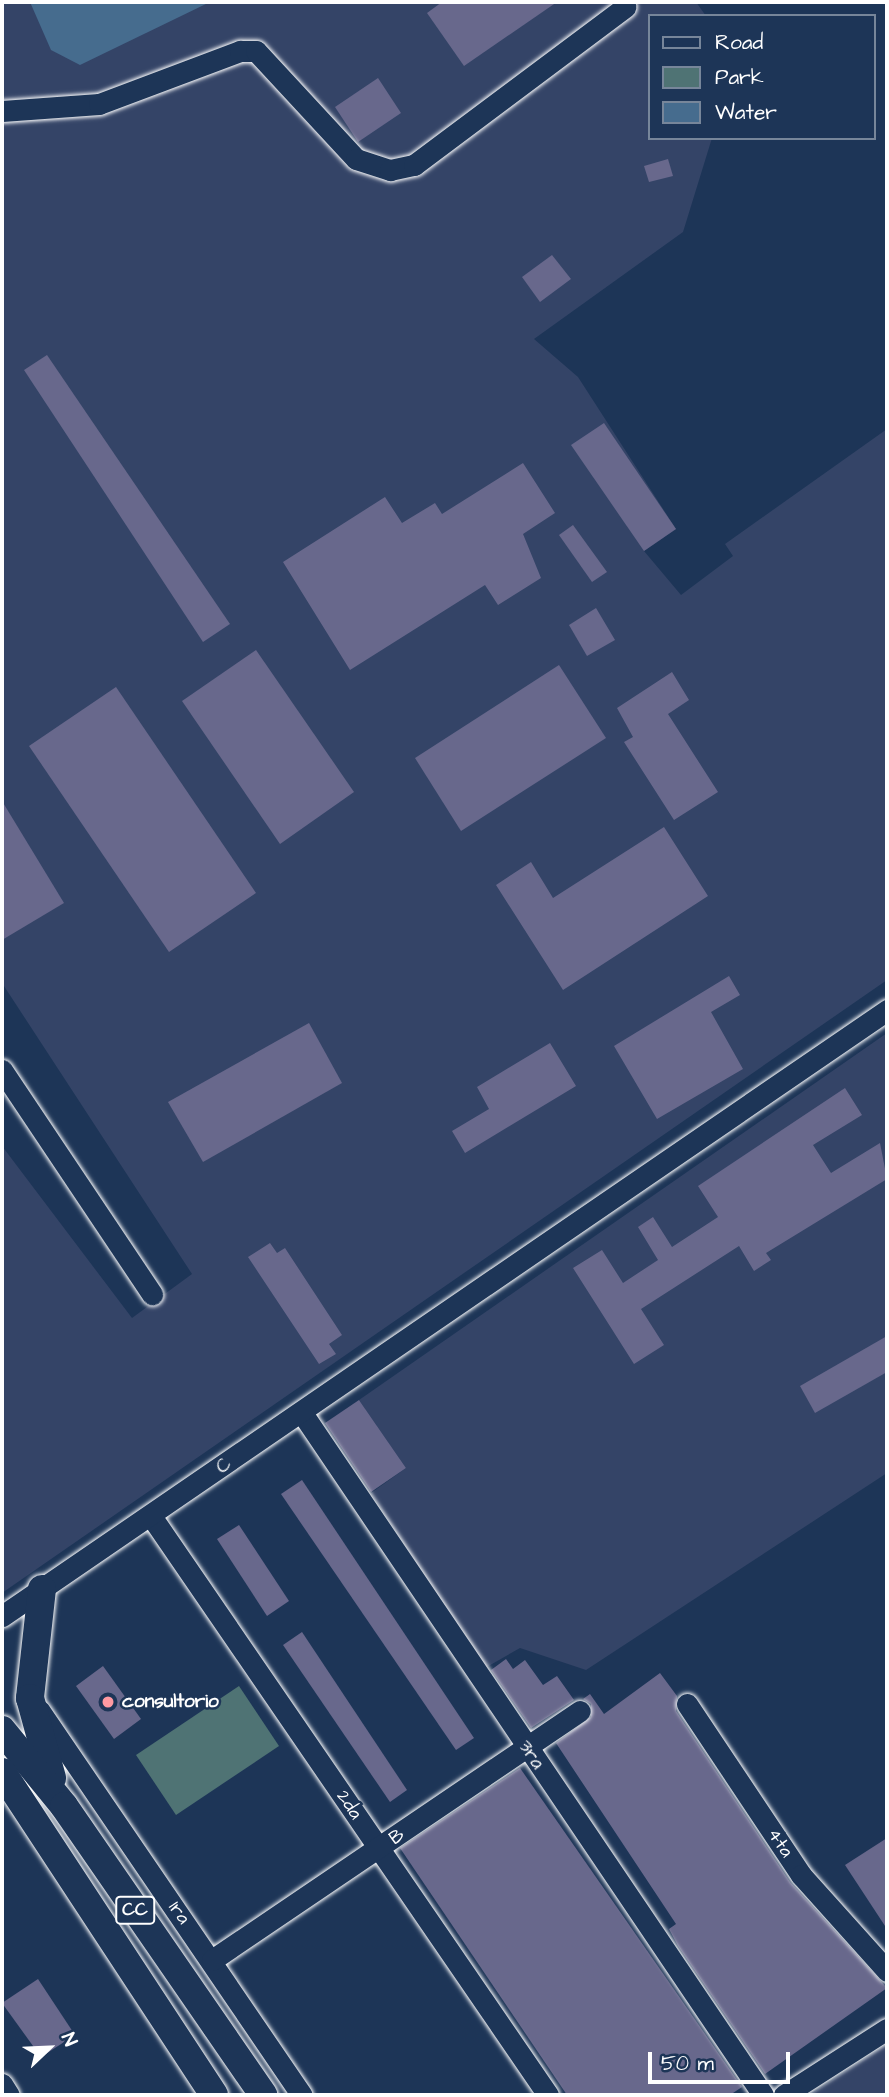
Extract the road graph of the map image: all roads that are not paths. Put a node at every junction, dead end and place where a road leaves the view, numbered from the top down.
1 (625, 7) dead end
2 (2, 111) edge
3 (887, 1010) edge
4 (2, 1070) edge
5 (152, 1294) dead end
6 (302, 1413) junction
7 (150, 1516) junction
8 (42, 1589) junction
9 (2, 1616) edge
10 (30, 1698) junction
11 (687, 1704) dead end
12 (580, 1711) dead end
13 (2, 1730) edge
14 (526, 1748) junction
15 (2, 1772) edge
16 (64, 1806) junction
17 (379, 1849) junction
18 (212, 1960) junction
19 (887, 1971) edge
20 (887, 2029) edge
21 (2, 2084) edge
22 (9, 2095) edge
23 (214, 2095) edge
24 (262, 2095) edge
25 (302, 2095) edge
26 (548, 2095) edge
27 (763, 2095) edge
28 (784, 2095) edge

1 - 2 street
3 - 6 street, C
4 - 5 street
6 - 7 street, C
6 - 14 street, 3ra
7 - 8 street, C
7 - 17 street, 2da
8 - 9 street, C
8 - 10 main road
10 - 16 main road
10 - 18 street, 1ra
11 - 19 street, 4ta
12 - 14 street, B
13 - 16 main road, CC
14 - 17 street, B
14 - 27 street, 3ra
15 - 23 main road, CC
16 - 24 main road, CC
17 - 18 street, B
17 - 26 street, 2da
18 - 25 street, 1ra
20 - 28 street
21 - 22 street

